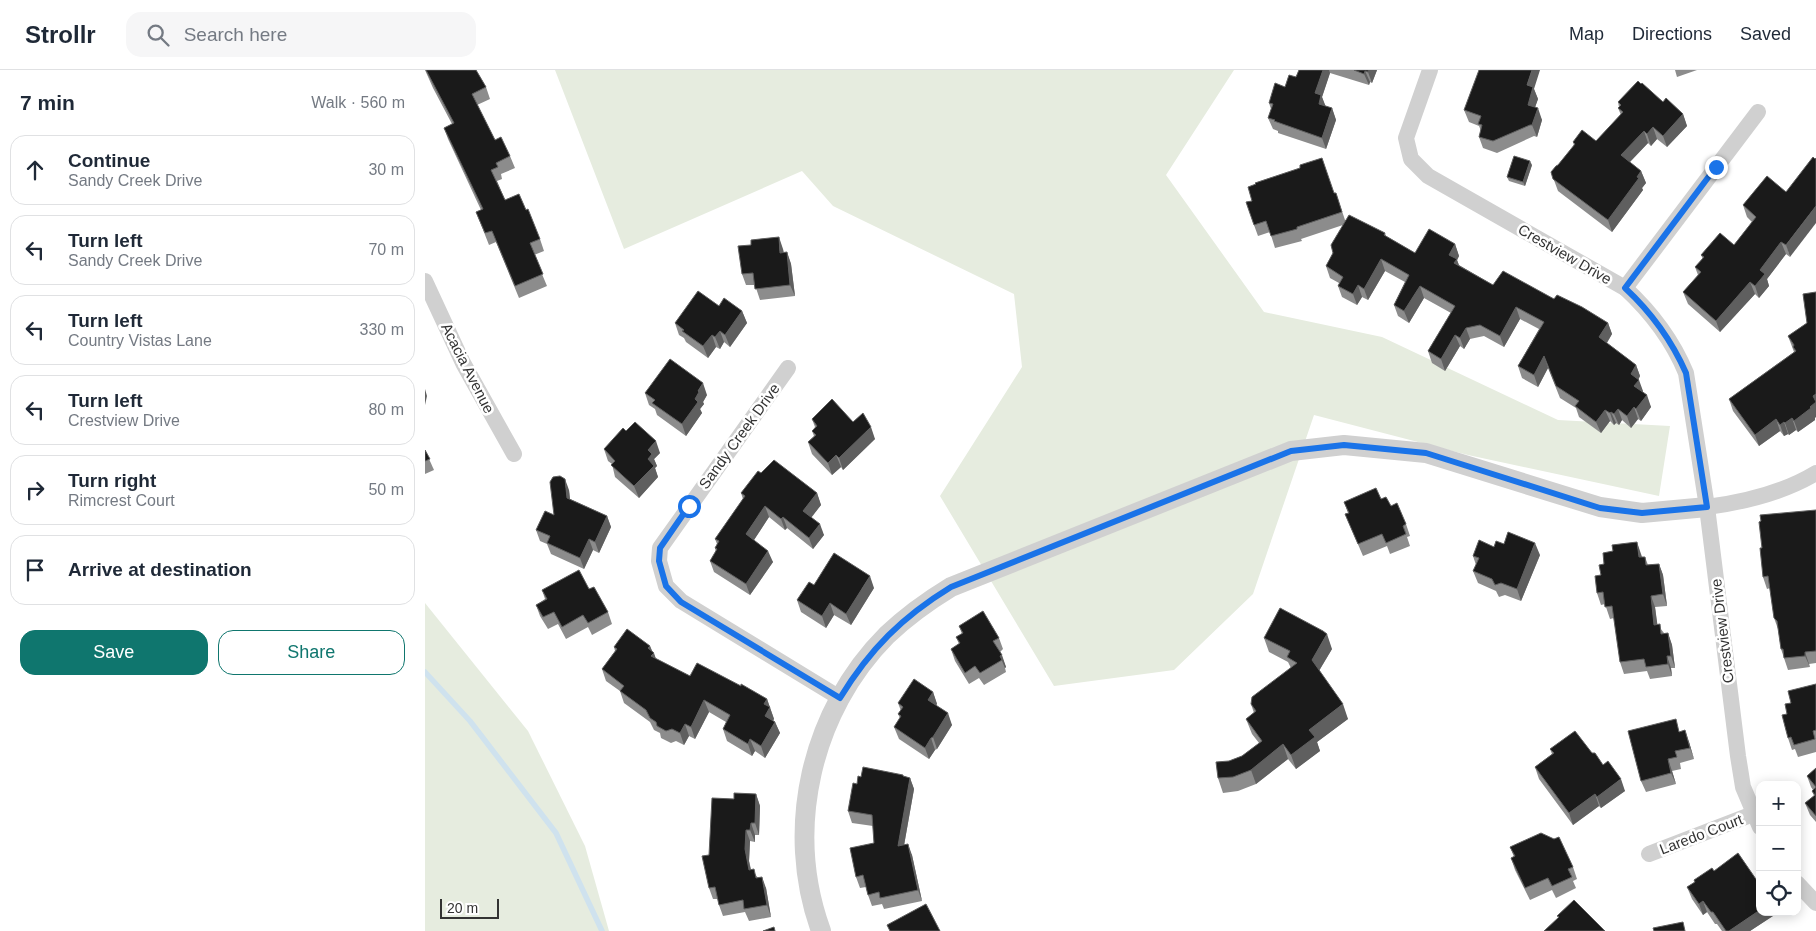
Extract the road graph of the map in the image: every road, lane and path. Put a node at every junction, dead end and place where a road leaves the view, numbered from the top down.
1 (1430, 70) edge
2 (1758, 112) dead end
3 (425, 281) edge
4 (1625, 288) junction
5 (788, 368) dead end
6 (514, 454) dead end
7 (1816, 474) edge
8 (1707, 507) junction
9 (840, 698) junction
10 (1756, 819) edge
11 (1756, 821) edge
12 (1649, 854) dead end
13 (1801, 887) edge
14 (1816, 902) edge
15 (821, 931) edge

1 - 4 street, Crestview Drive
2 - 4 street
3 - 6 street, Acacia Avenue
4 - 8 street, Crestview Drive
5 - 9 street, Sandy Creek Drive
7 - 8 street
8 - 9 street
8 - 10 street, Crestview Drive
9 - 15 street
11 - 12 street, Laredo Court
13 - 14 street

